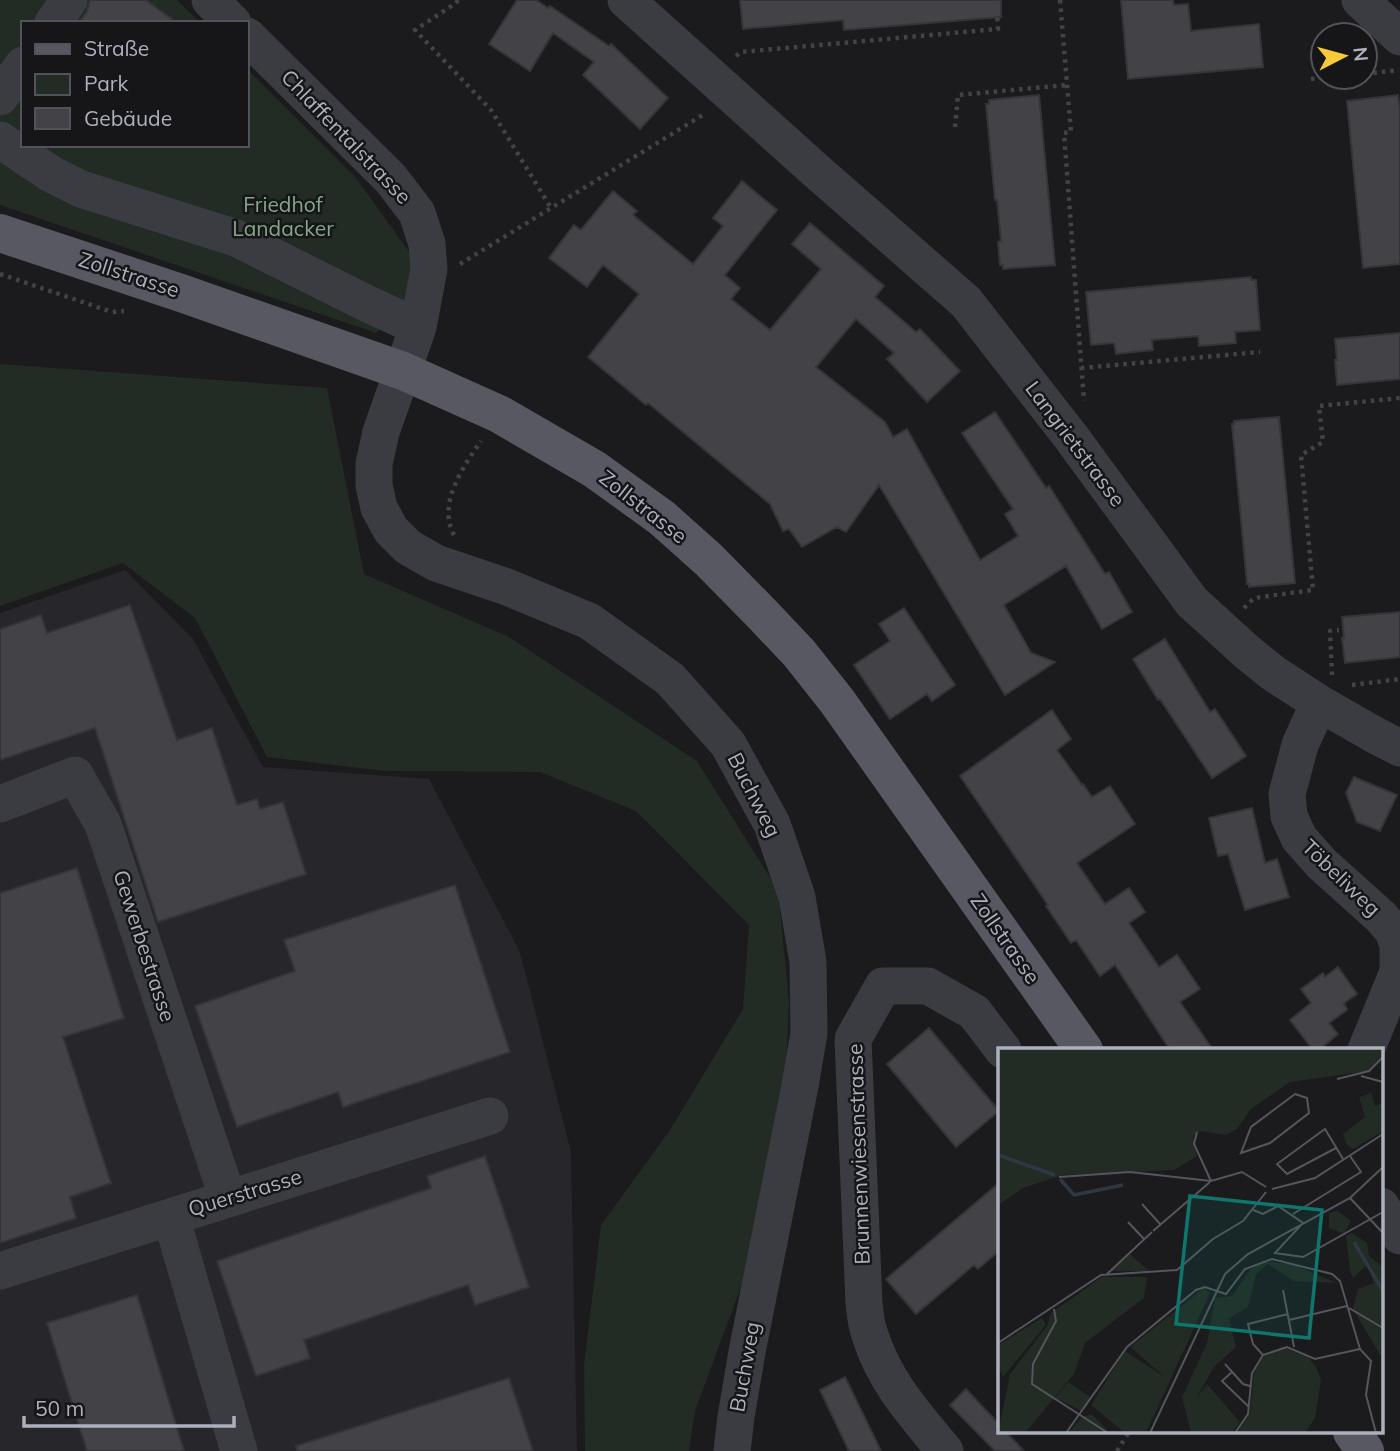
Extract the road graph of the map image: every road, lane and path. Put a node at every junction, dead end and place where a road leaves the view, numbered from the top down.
1 (69, 0) edge
2 (210, 0) edge
3 (458, 0) edge
4 (626, 0) edge
5 (996, 0) edge
6 (1060, 0) edge
7 (1360, 0) edge
8 (54, 21) edge
9 (231, 21) edge
10 (248, 37) edge
11 (1400, 37) edge
12 (741, 52) dead end
13 (21, 68) edge
14 (1400, 70) edge
15 (1379, 72) edge
16 (1067, 85) junction
17 (0, 97) edge
18 (708, 112) dead end
19 (955, 127) dead end
20 (0, 141) edge
21 (551, 208) junction
22 (0, 233) edge
23 (429, 269) junction
24 (418, 327) junction
25 (1260, 352) dead end
26 (1082, 368) junction
27 (403, 371) junction
28 (1400, 398) edge
29 (1071, 437) junction
30 (1238, 614) dead end
31 (1339, 630) dead end
32 (1400, 679) edge
33 (1330, 692) junction
34 (1400, 748) edge
35 (0, 804) edge
36 (1001, 1048) edge
37 (1083, 1048) edge
38 (1367, 1048) edge
39 (490, 1116) dead end
40 (228, 1199) junction
41 (1382, 1208) edge
42 (171, 1217) junction
43 (1400, 1236) edge
44 (0, 1271) edge
45 (1128, 1434) edge
46 (1353, 1434) edge
47 (239, 1451) edge
48 (732, 1451) edge
49 (945, 1451) edge
50 (1116, 1451) edge
51 (1365, 1451) edge

1 - 8 street
2 - 9 street
3 - 21 path
4 - 29 street, Langrietstrasse
5 - 12 path
6 - 16 path
7 - 11 street
10 - 23 street, Chlaffentalstrasse
13 - 17 street
14 - 15 path
16 - 19 path
16 - 26 path
18 - 21 path
20 - 24 street
21 - 23 path
22 - 27 main road, Zollstrasse
23 - 24 street, Chlaffentalstrasse
24 - 27 street, Chlaffentalstrasse
25 - 26 path
26 - 29 path
27 - 37 main road, Zollstrasse
27 - 48 street, Buchweg
28 - 30 path
29 - 33 street, Langrietstrasse
31 - 33 path
32 - 33 path
33 - 34 street, Langrietstrasse
33 - 38 street, Töbeliweg
35 - 40 street, Gewerbestrasse
36 - 49 street, Brunnenwiesenstrasse
39 - 40 street, Querstrasse
40 - 42 street, Querstrasse
41 - 43 street
42 - 44 street, Querstrasse
42 - 47 street
45 - 50 path
46 - 51 main road

